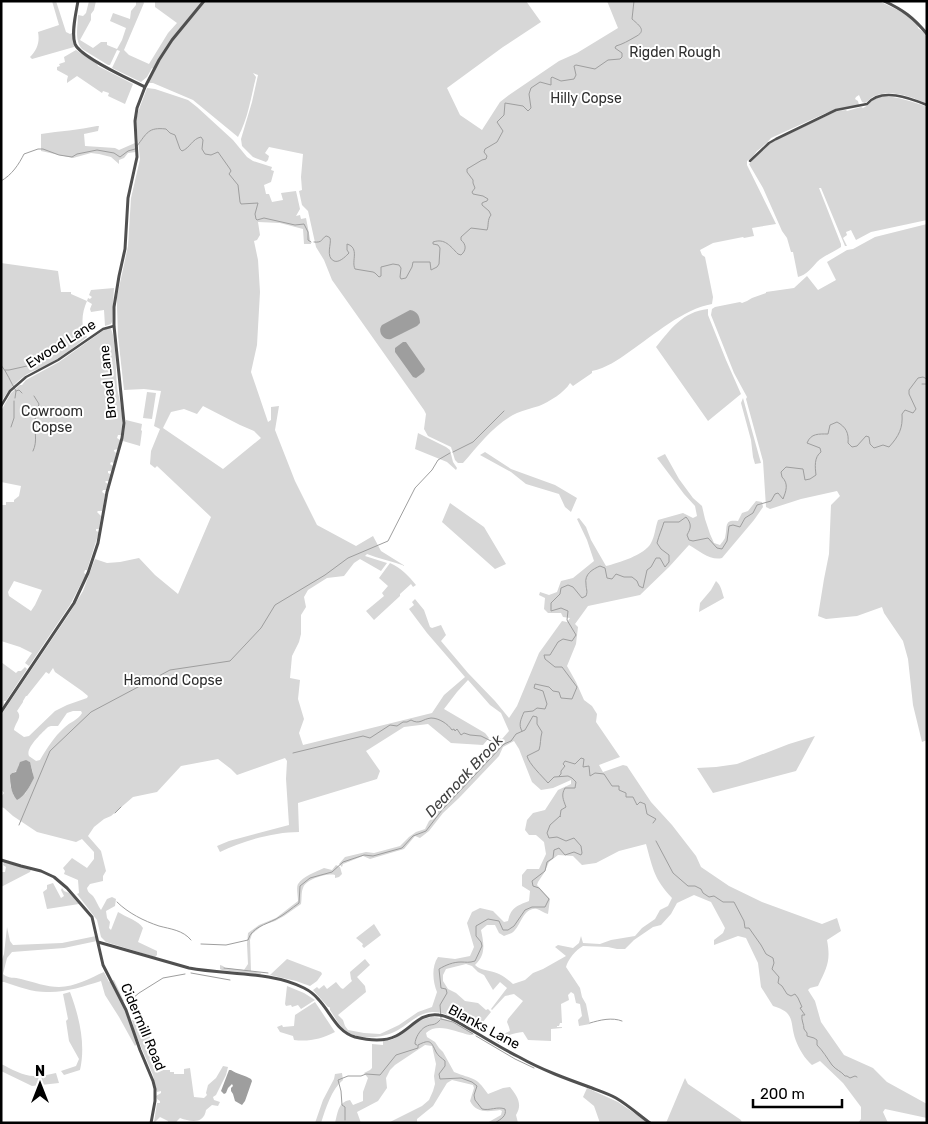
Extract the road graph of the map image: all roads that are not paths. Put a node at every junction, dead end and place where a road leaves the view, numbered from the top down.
1 (78, 1) edge
2 (204, 1) edge
3 (884, 1) edge
4 (927, 34) edge
5 (145, 86) junction
6 (927, 106) edge
7 (750, 161) dead end
8 (114, 326) junction
9 (1, 406) edge
10 (1, 712) edge
11 (1, 860) edge
12 (98, 942) junction
13 (151, 1123) edge
14 (650, 1123) edge

1 - 5 street
2 - 5 street, Broad Lane
3 - 4 street
5 - 8 street, Broad Lane
6 - 7 street
8 - 9 street, Ewood Lane
8 - 10 street, Broad Lane
11 - 12 street, Cidermill Road
12 - 13 street, Cidermill Road
12 - 14 street, Blanks Lane

